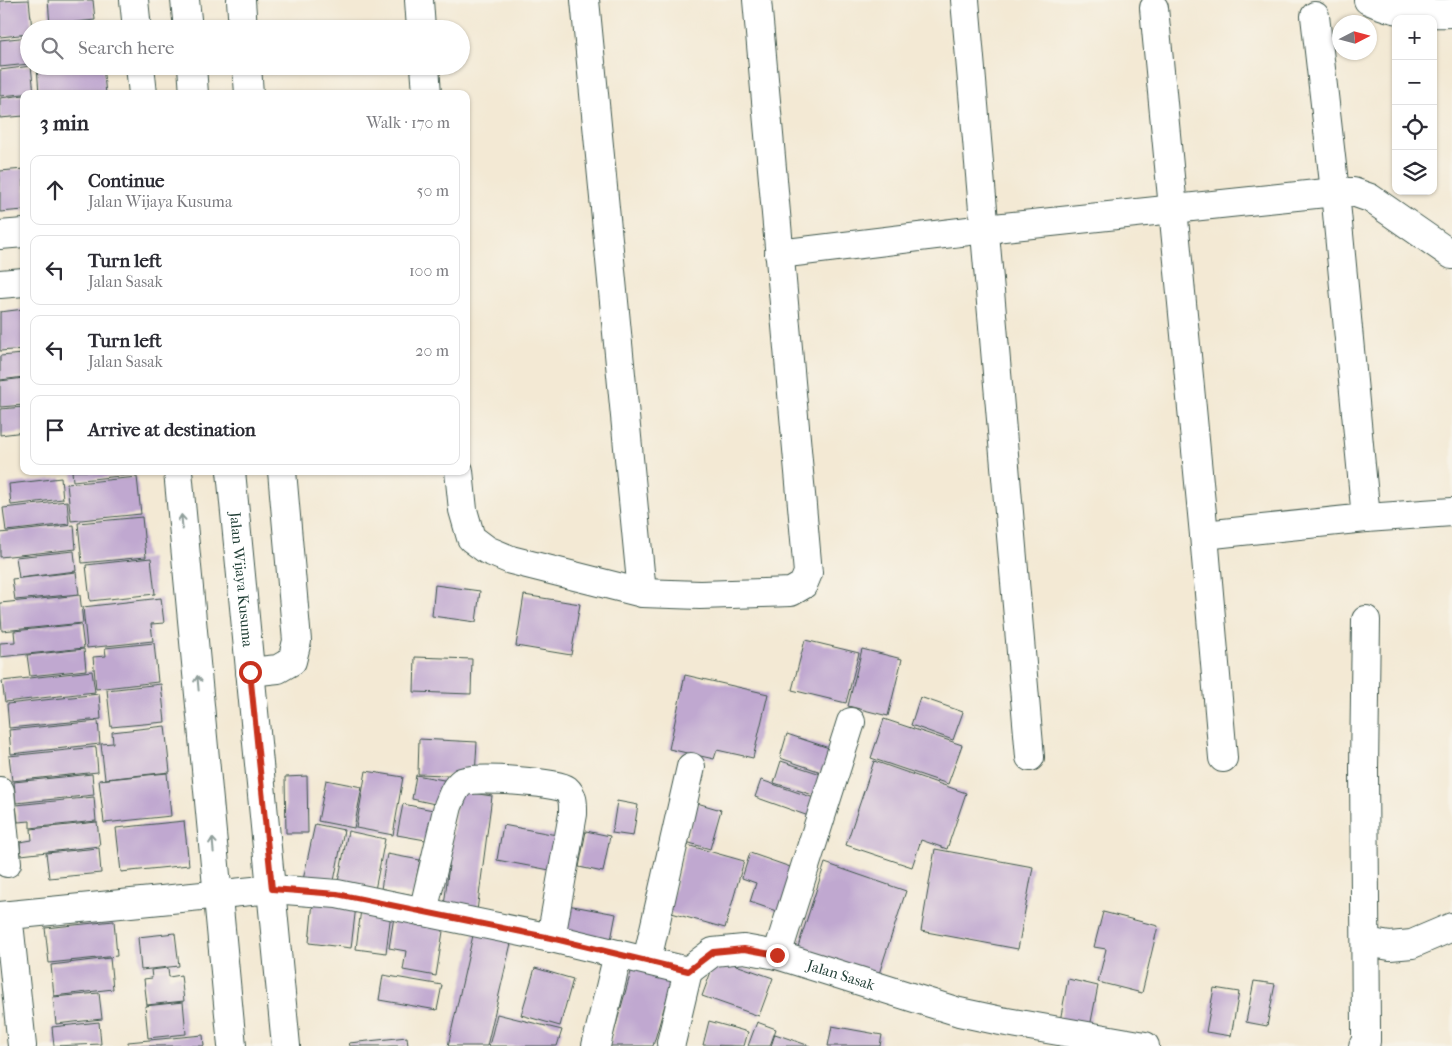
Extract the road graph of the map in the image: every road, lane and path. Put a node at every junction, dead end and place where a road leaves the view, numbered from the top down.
1 (134, 0) edge
2 (185, 0) edge
3 (241, 0) edge
4 (419, 0) edge
5 (585, 0) edge
6 (758, 0) edge
7 (965, 0) edge
8 (1368, 0) edge
9 (1154, 8) dead end
10 (1452, 13) edge
11 (1315, 16) dead end
12 (135, 20) edge
13 (187, 20) edge
14 (242, 20) edge
15 (421, 20) edge
16 (141, 75) edge
17 (193, 75) edge
18 (248, 75) edge
19 (426, 75) edge
20 (142, 90) edge
21 (194, 90) edge
22 (249, 90) edge
23 (427, 90) edge
24 (1335, 192) junction
25 (1174, 209) junction
26 (985, 229) junction
27 (20, 233) edge
28 (0, 234) edge
29 (779, 254) junction
30 (1452, 255) edge
31 (20, 282) edge
32 (0, 284) edge
33 (178, 475) edge
34 (231, 475) edge
35 (282, 475) edge
36 (460, 475) edge
37 (1452, 512) edge
38 (1366, 518) junction
39 (1204, 535) junction
40 (642, 593) junction
41 (1366, 620) dead end
42 (250, 672) junction
43 (851, 722) dead end
44 (1030, 757) dead end
45 (1223, 758) dead end
46 (691, 767) dead end
47 (0, 790) edge
48 (7, 863) dead end
49 (272, 889) junction
50 (218, 894) junction
51 (423, 912) junction
52 (5, 924) edge
53 (1452, 927) edge
54 (551, 938) junction
55 (1366, 942) junction
56 (618, 954) junction
57 (777, 955) junction
58 (647, 960) junction
59 (687, 978) junction
60 (671, 1043) dead end
61 (22, 1046) edge
62 (232, 1046) edge
63 (286, 1046) edge
64 (596, 1046) edge
65 (1145, 1046) edge
66 (1363, 1046) edge

1 - 12 street
2 - 13 street
3 - 14 street
4 - 15 street
5 - 40 street
6 - 29 street
7 - 26 street
8 - 10 street
9 - 25 street
11 - 24 street
16 - 20 street
17 - 21 street
18 - 22 street
19 - 23 street
24 - 25 street
24 - 30 street
24 - 38 street
25 - 26 street
25 - 39 street
26 - 29 street
26 - 44 street
27 - 28 street
29 - 40 street
31 - 32 street
50 -> 33 street
34 - 42 street, Jalan Wijaya Kusuma
35 - 42 street
36 - 40 street
37 - 38 street
38 - 39 street
39 - 45 street
41 - 55 street
42 - 49 street, Jalan Wijaya Kusuma
43 - 57 street
46 - 58 street
47 - 48 street
49 - 50 street
49 - 51 street
49 - 63 street, Jalan Wijaya Kusuma
50 - 52 street
50 - 62 street
51 - 54 street
51 - 54 street
52 - 61 street
53 - 55 street
54 - 56 street
55 - 66 street
56 - 58 street
56 - 64 street
57 - 59 street, Jalan Sasak
57 - 65 street, Jalan Sasak
58 - 59 street
59 - 60 street

